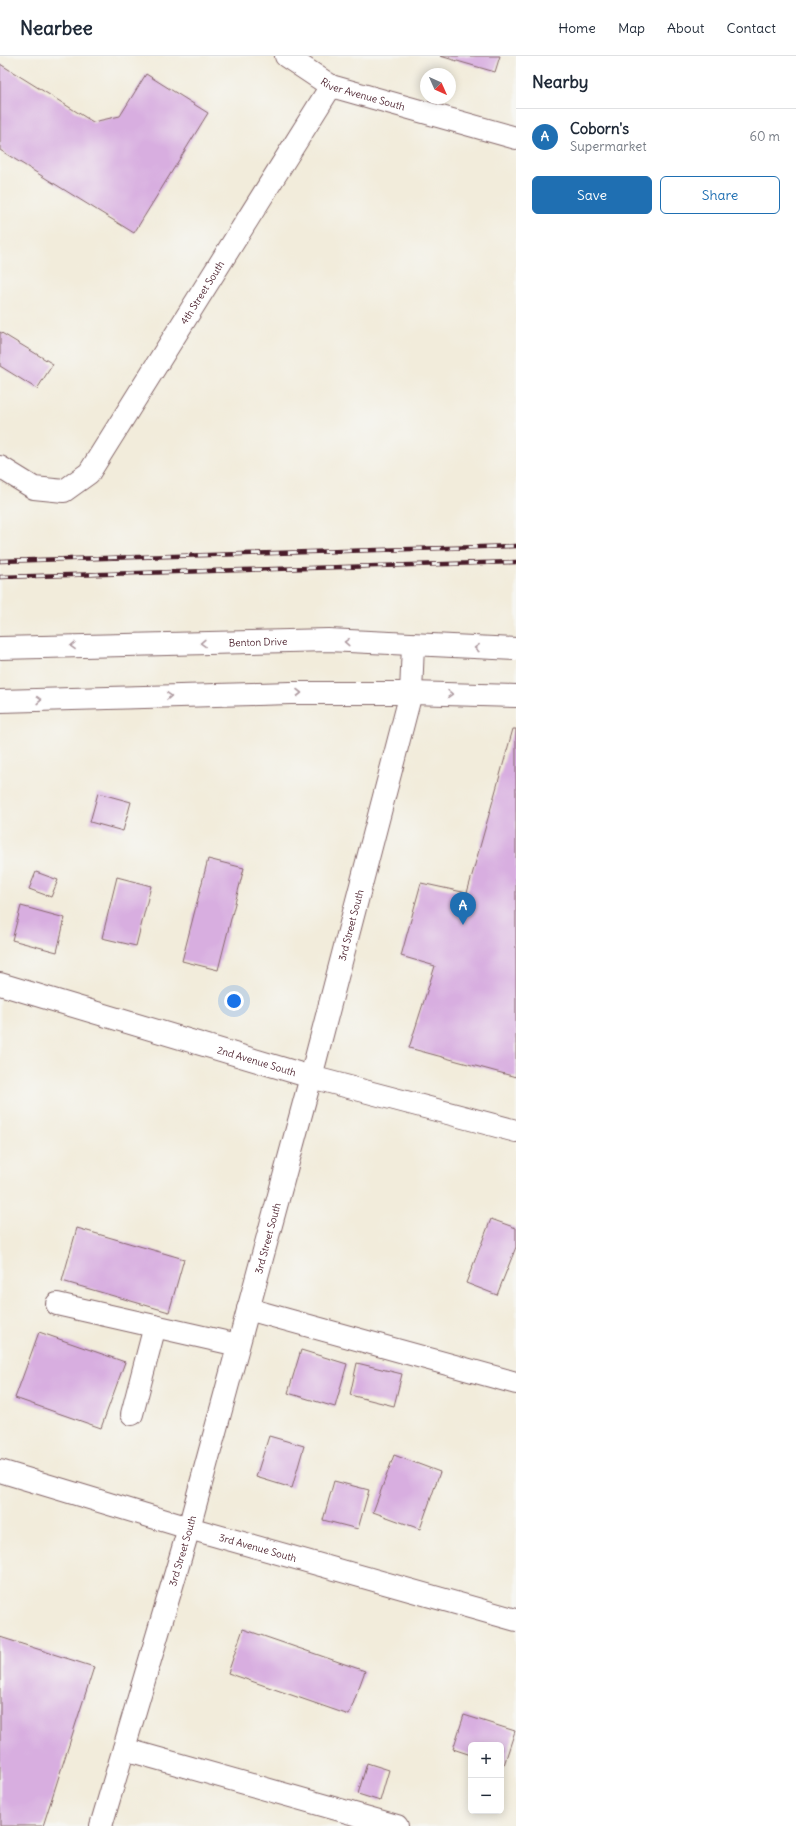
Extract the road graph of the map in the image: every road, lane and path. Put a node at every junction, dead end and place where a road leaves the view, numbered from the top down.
1 (286, 56) edge
2 (331, 86) junction
3 (516, 138) edge
4 (0, 467) edge
5 (412, 645) junction
6 (0, 648) edge
7 (516, 649) edge
8 (412, 693) junction
9 (516, 696) edge
10 (0, 701) edge
11 (0, 984) edge
12 (311, 1077) junction
13 (516, 1131) edge
14 (57, 1304) dead end
15 (248, 1309) junction
16 (155, 1326) junction
17 (238, 1345) junction
18 (516, 1383) edge
19 (132, 1414) dead end
20 (0, 1471) edge
21 (189, 1528) junction
22 (516, 1620) edge
23 (124, 1748) junction
24 (101, 1826) edge
25 (397, 1826) edge

1 - 2 street, River Avenue South
2 - 3 street, River Avenue South
2 - 4 street, 4th Street South
5 -> 6 street, Benton Drive
7 -> 5 street, Benton Drive
5 - 8 street, 3rd Street South
8 -> 9 street
10 -> 8 street
8 - 12 street, 3rd Street South
11 - 12 street, 2nd Avenue South
12 - 13 street, 2nd Avenue South
12 - 15 street, 3rd Street South
14 - 16 street
15 - 17 street, 3rd Street South
15 - 18 street
16 - 17 street
16 - 19 street
17 - 21 street, 3rd Street South
20 - 21 street, 3rd Avenue South
21 - 22 street, 3rd Avenue South
21 - 23 street, 3rd Street South
23 - 24 street, 3rd Street South
23 - 25 street

